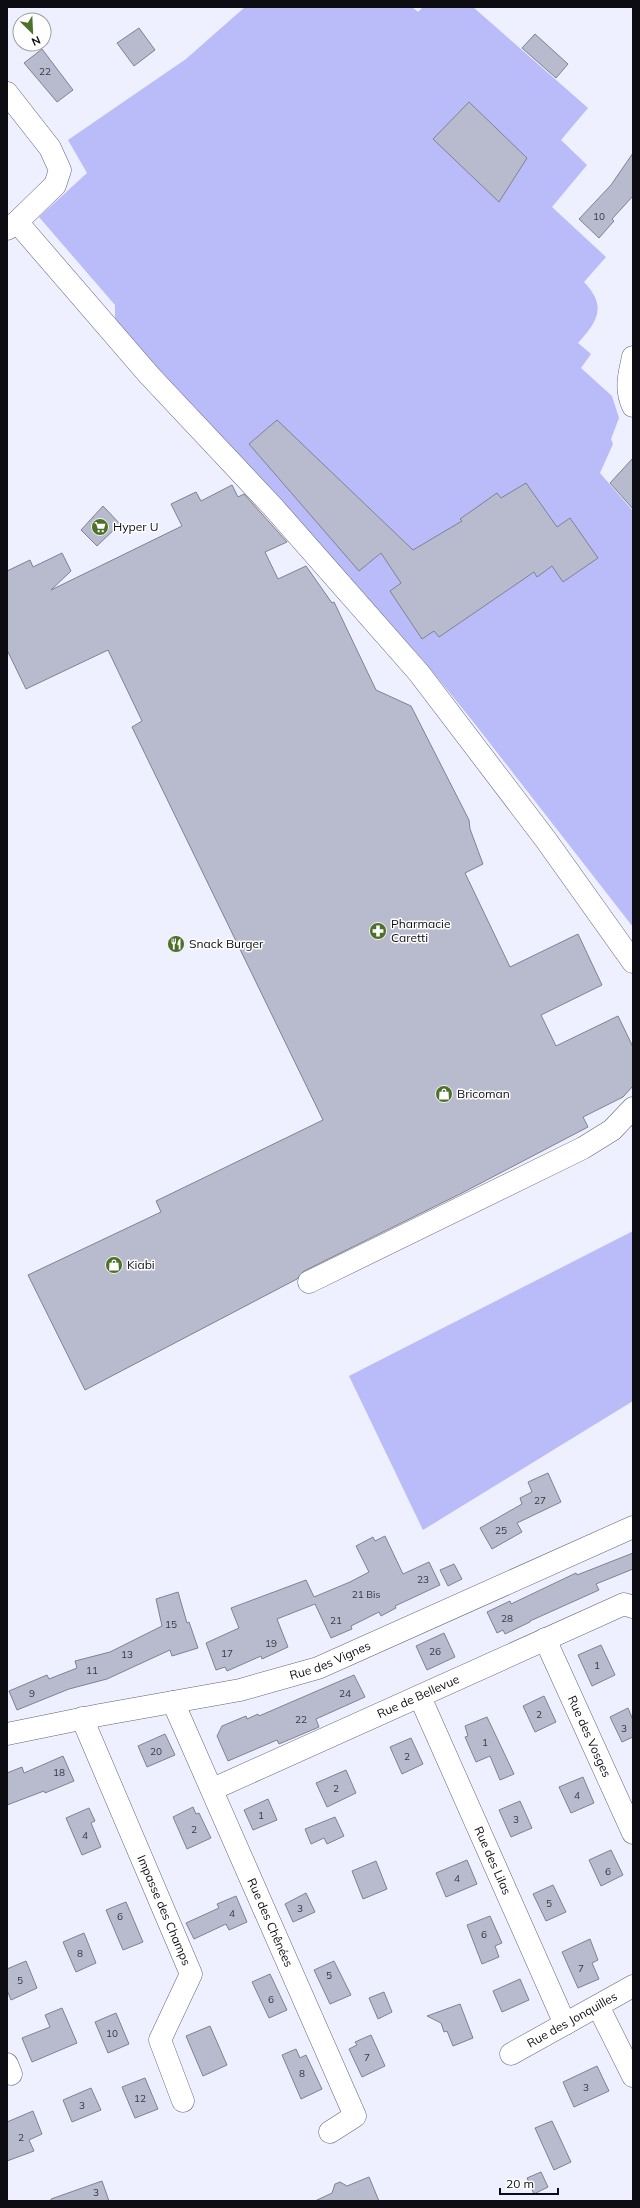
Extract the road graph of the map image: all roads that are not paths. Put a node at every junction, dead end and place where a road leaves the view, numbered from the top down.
1 (7, 93) edge
2 (12, 225) edge
3 (633, 357) edge
4 (633, 406) edge
5 (633, 962) edge
6 (633, 1108) edge
7 (309, 1282) dead end
8 (633, 1527) edge
9 (628, 1606) edge
10 (545, 1639) junction
11 (420, 1697) junction
12 (173, 1702) junction
13 (82, 1718) junction
14 (7, 1734) edge
15 (213, 1789) junction
16 (633, 1833) edge
17 (633, 1986) edge
18 (598, 2006) junction
19 (565, 2024) junction
20 (511, 2054) dead end
21 (633, 2076) edge
22 (183, 2102) dead end
23 (330, 2132) dead end

1 - 2 street
2 - 5 street
3 - 4 street
6 - 7 street
8 - 12 street, Rue des Vignes
9 - 10 street, Rue de Bellevue
10 - 11 street, Rue de Bellevue
10 - 16 street, Rue des Vosges
11 - 15 street, Rue de Bellevue
11 - 19 street, Rue des Lilas
12 - 13 street, Rue des Vignes
12 - 15 street, Rue des Chênées
13 - 14 street, Rue des Vignes
13 - 22 street, Impasse des Champs
15 - 23 street, Rue des Chênées
17 - 18 street, Rue des Jonquilles
18 - 19 street, Rue des Jonquilles
18 - 21 street
19 - 20 street, Rue des Jonquilles

